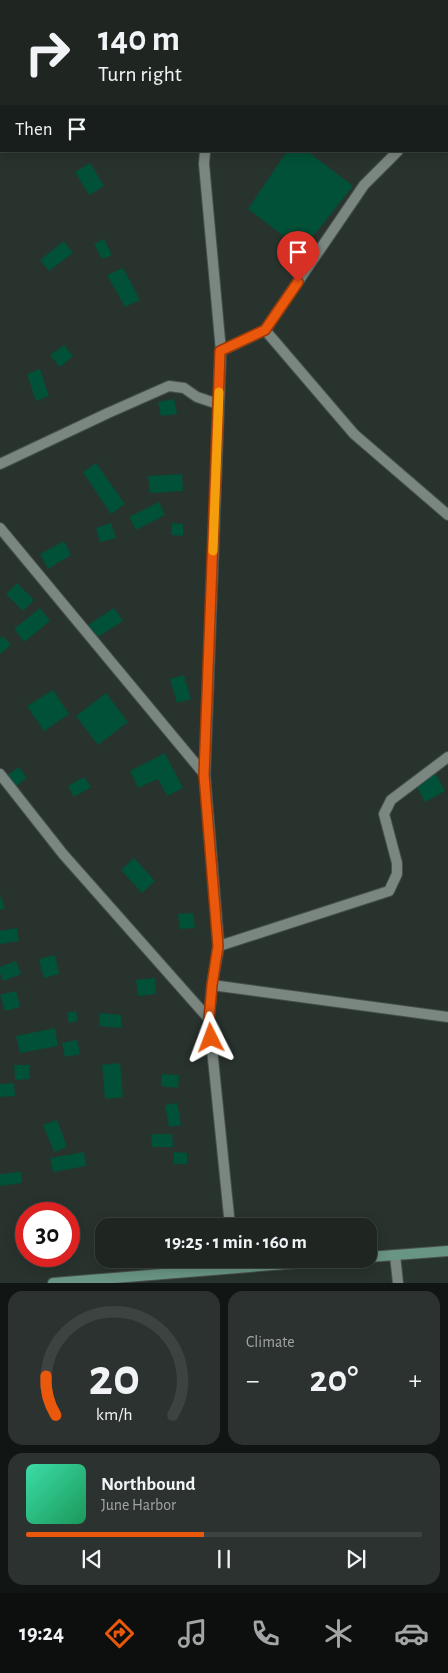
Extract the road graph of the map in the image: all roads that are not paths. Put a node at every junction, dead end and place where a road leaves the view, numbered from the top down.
1 (205, 152) edge
2 (397, 152) edge
3 (265, 330) junction
4 (220, 351) junction
5 (218, 404) junction
6 (0, 464) edge
7 (448, 515) edge
8 (0, 528) edge
9 (448, 757) edge
10 (0, 774) edge
11 (204, 775) junction
12 (218, 946) junction
13 (212, 985) junction
14 (448, 1017) edge
15 (209, 1019) junction
16 (229, 1218) edge
17 (448, 1251) edge
18 (395, 1255) junction
19 (377, 1256) edge
20 (189, 1268) edge
21 (53, 1283) edge
22 (398, 1283) edge

1 - 4 street
2 - 3 street
3 - 4 street
3 - 7 street
4 - 5 street
5 - 6 street
5 - 11 street
8 - 11 street
9 - 12 street
10 - 15 street
11 - 12 street
12 - 13 street
13 - 14 street
13 - 15 street
15 - 16 street
17 - 18 main road
18 - 19 main road
18 - 22 street
20 - 21 main road

